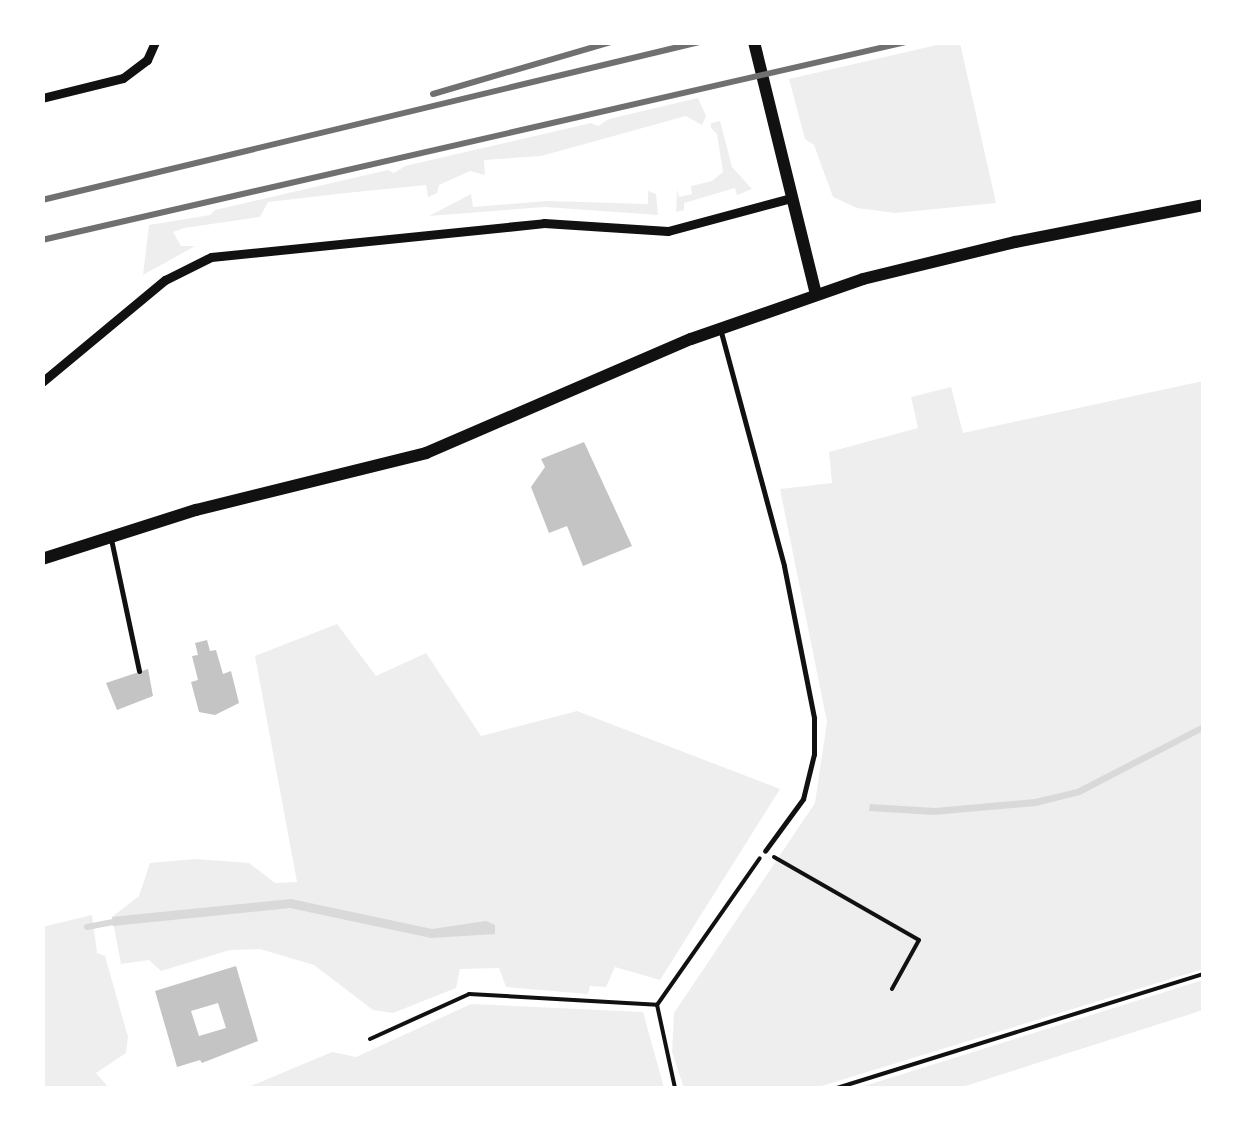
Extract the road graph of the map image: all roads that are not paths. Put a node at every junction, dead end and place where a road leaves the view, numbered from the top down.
1 (155, 42) edge
2 (754, 42) edge
3 (42, 98) edge
4 (790, 198) junction
5 (1204, 205) edge
6 (816, 295) junction
7 (721, 332) junction
8 (42, 382) edge
9 (111, 538) junction
10 (42, 558) edge
11 (139, 671) dead end
12 (765, 851) road end

1 - 3 street
2 - 4 main road
4 - 6 main road
4 - 8 street
5 - 6 main road
6 - 7 main road
7 - 9 main road
7 - 12 lane
9 - 10 main road
9 - 11 lane

